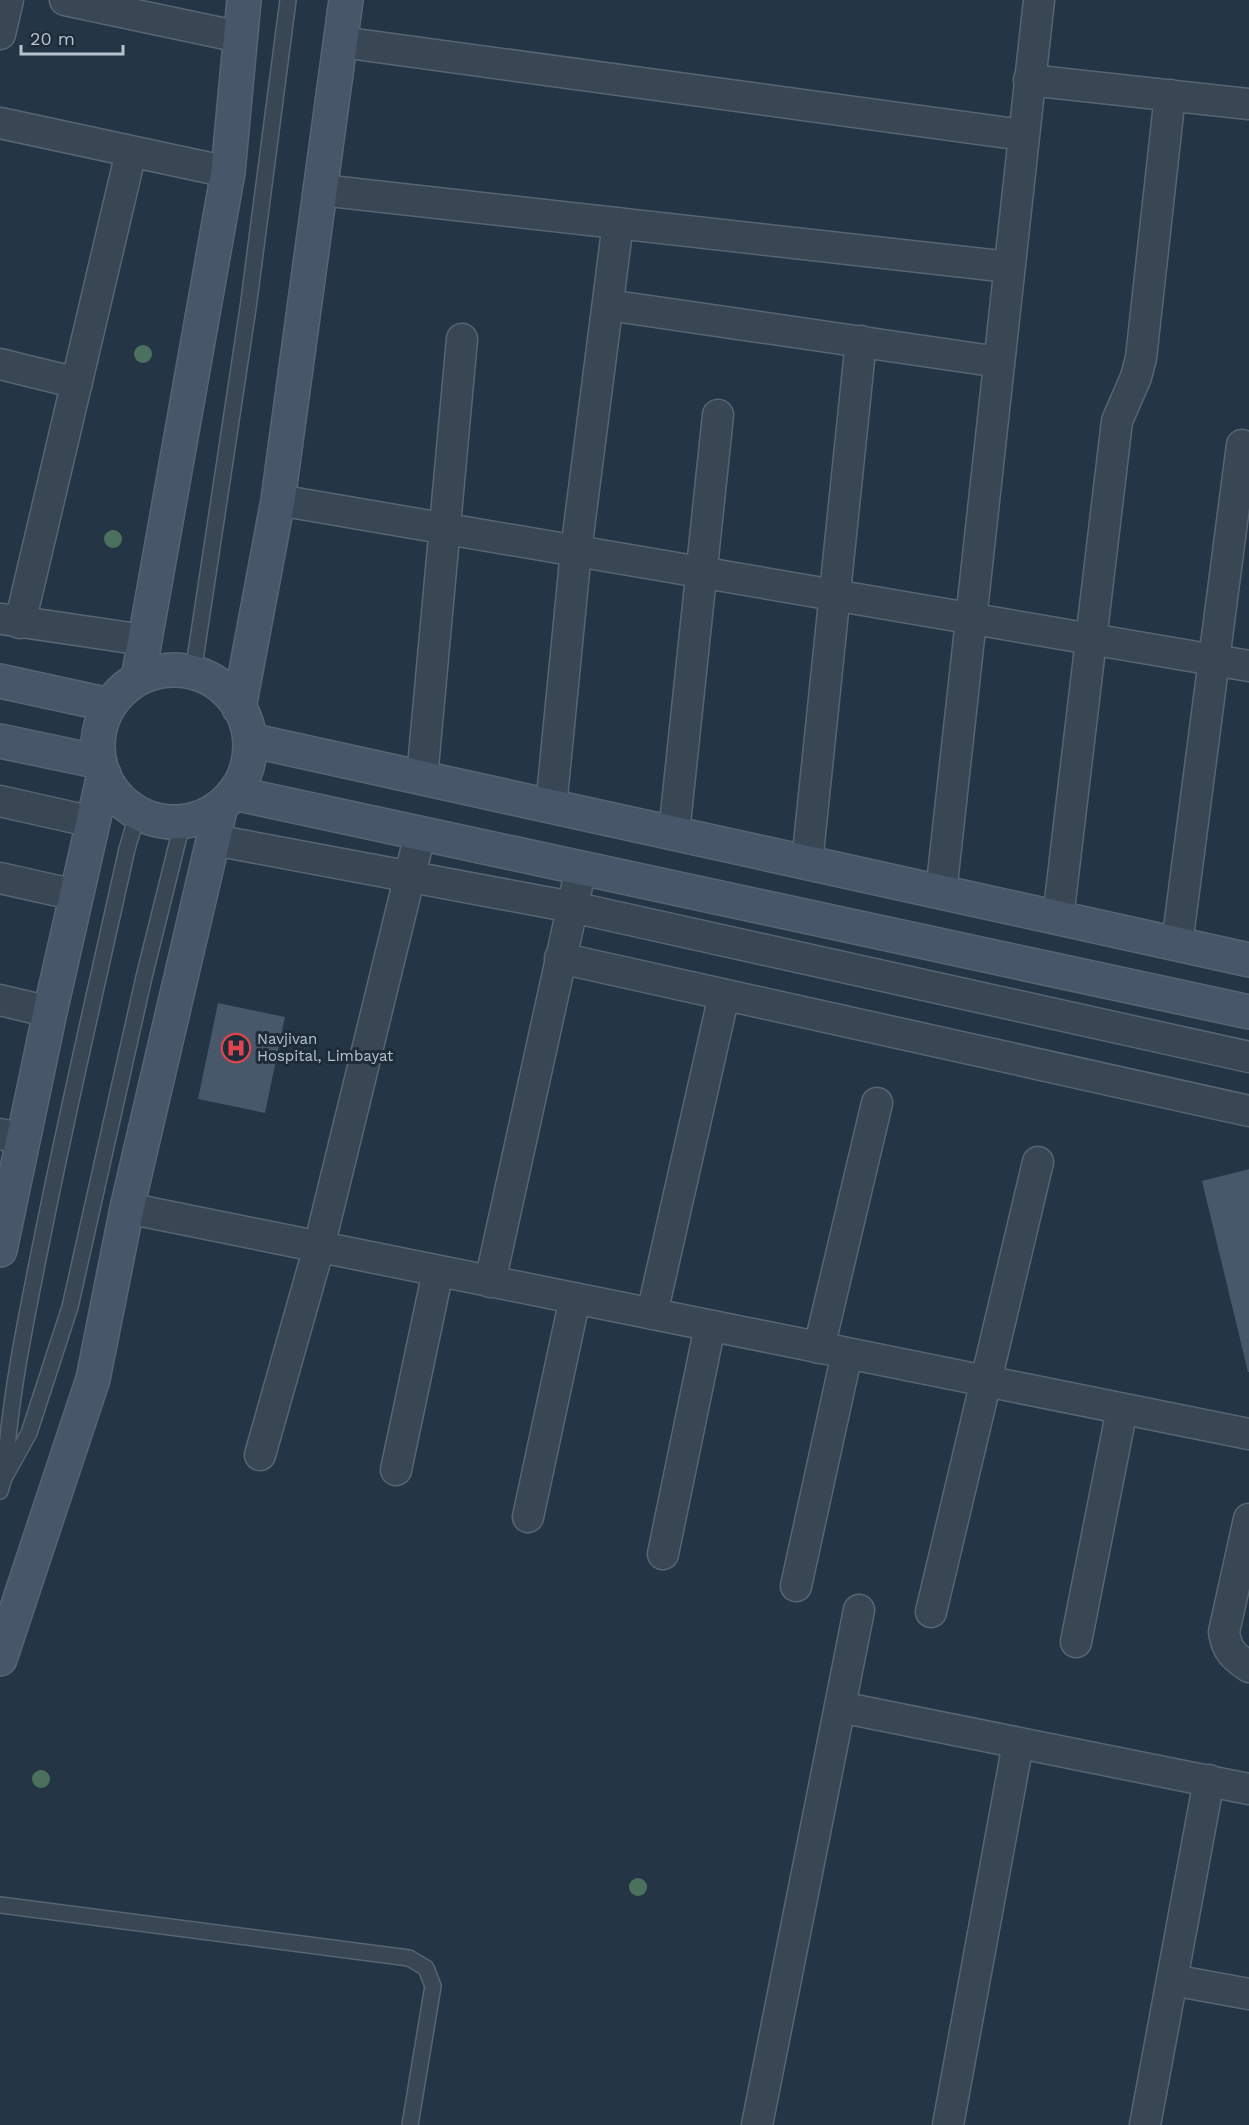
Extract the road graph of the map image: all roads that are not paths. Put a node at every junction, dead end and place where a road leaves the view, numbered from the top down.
1 (8, 0) edge
2 (244, 0) edge
3 (288, 0) edge
4 (346, 0) edge
5 (1039, 0) edge
6 (73, 1) edge
7 (0, 33) edge
8 (240, 37) junction
9 (341, 42) junction
10 (1029, 80) junction
11 (1170, 95) junction
12 (1249, 104) edge
13 (0, 123) edge
14 (1023, 135) junction
15 (131, 152) junction
16 (228, 172) junction
17 (321, 190) junction
18 (618, 223) junction
19 (1009, 267) junction
20 (608, 305) junction
21 (462, 339) dead end
22 (861, 341) junction
23 (999, 362) junction
24 (0, 364) edge
25 (77, 382) junction
26 (718, 416) dead end
27 (1242, 445) dead end
28 (278, 500) junction
29 (445, 528) junction
30 (576, 551) junction
31 (702, 573) junction
32 (834, 596) junction
33 (971, 618) junction
34 (10, 621) edge
35 (1091, 639) junction
36 (144, 640) junction
37 (1214, 660) junction
38 (1249, 666) edge
39 (194, 673) junction
40 (138, 679) junction
41 (0, 681) edge
42 (110, 705) junction
43 (239, 708) junction
44 (250, 740) junction
45 (0, 741) edge
46 (102, 768) junction
47 (422, 778) junction
48 (227, 799) junction
49 (0, 801) edge
50 (551, 807) junction
51 (138, 812) junction
52 (183, 820) junction
53 (93, 822) junction
54 (674, 833) junction
55 (420, 834) junction
56 (214, 840) junction
57 (807, 863) junction
58 (581, 868) junction
59 (410, 877) junction
60 (0, 878) edge
61 (941, 892) junction
62 (76, 895) junction
63 (572, 907) junction
64 (1058, 918) junction
65 (1177, 944) junction
66 (560, 958) junction
67 (1249, 960) edge
68 (724, 995) junction
69 (0, 1000) edge
70 (50, 1012) junction
71 (1249, 1012) edge
72 (1249, 1058) edge
73 (877, 1103) dead end
74 (1249, 1111) edge
75 (12, 1136) edge
76 (1038, 1162) dead end
77 (127, 1208) junction
78 (319, 1247) junction
79 (0, 1250) edge
80 (438, 1271) junction
81 (490, 1282) junction
82 (575, 1298) junction
83 (652, 1314) junction
84 (710, 1326) junction
85 (833, 1350) junction
86 (986, 1381) junction
87 (1122, 1409) junction
88 (1249, 1434) edge
89 (260, 1455) dead end
90 (396, 1470) dead end
91 (2, 1484) edge
92 (528, 1516) dead end
93 (1249, 1519) edge
94 (663, 1554) dead end
95 (796, 1586) dead end
96 (860, 1610) dead end
97 (931, 1612) dead end
98 (1076, 1642) dead end
99 (0, 1659) edge
100 (1249, 1667) edge
101 (840, 1707) junction
102 (1018, 1743) junction
103 (1209, 1780) junction
104 (1249, 1789) edge
105 (0, 1905) edge
106 (1172, 1980) junction
107 (1249, 1994) edge
108 (410, 2125) edge
109 (757, 2125) edge
110 (948, 2125) edge
111 (1145, 2125) edge

1 - 7 street
2 - 8 main road
3 - 39 lane
4 - 9 main road
5 - 10 street
6 - 8 street
8 - 16 main road
9 - 14 street
9 - 17 main road
10 - 11 street
10 - 14 street
11 - 12 street
11 - 35 street
13 - 15 street
14 - 19 street
15 - 16 street
15 - 25 street
16 - 36 main road
17 - 18 street
17 - 28 main road
18 - 19 street
18 - 20 street
19 - 23 street
20 - 22 street
20 - 30 street
21 - 29 street
22 - 23 street
22 - 32 street
23 - 33 street
24 - 25 street
25 - 34 street
26 - 31 street
27 - 37 street
28 - 29 street
28 - 43 main road
29 - 30 street
29 - 47 street
30 - 31 street
30 - 50 street
31 - 32 street
31 - 54 street
32 - 33 street
32 - 57 street
33 - 35 street
33 - 61 street
34 - 36 street
35 - 37 street
35 - 64 street
36 - 40 main road
37 - 38 street
37 - 65 street
39 - 40 main road
39 - 43 main road
40 - 42 main road
41 - 42 main road
42 - 46 main road
43 - 44 main road
44 - 47 main road
44 - 48 main road
45 - 46 main road
46 - 51 main road
46 - 53 main road
47 - 50 main road
48 - 52 main road
48 - 55 main road
48 - 56 main road
49 - 53 street
50 - 54 main road
51 - 52 main road
51 - 91 lane
52 - 91 lane
53 - 62 main road
54 - 57 main road
55 - 58 main road
55 - 59 street
56 - 59 street
56 - 77 main road
57 - 61 main road
58 - 63 street
58 - 71 main road
59 - 63 street
59 - 78 street
60 - 62 street
61 - 64 main road
62 - 70 main road
63 - 66 street
63 - 72 street
64 - 65 main road
65 - 67 main road
66 - 68 street
66 - 81 street
68 - 74 street
68 - 83 street
69 - 70 street
70 - 75 main road
73 - 85 street
75 - 79 main road
76 - 86 street
77 - 78 street
77 - 99 main road
78 - 80 street
78 - 89 street
80 - 81 street
80 - 90 street
81 - 82 street
82 - 83 street
82 - 92 street
83 - 84 street
84 - 85 street
84 - 94 street
85 - 86 street
85 - 95 street
86 - 87 street
86 - 97 street
87 - 88 street
87 - 98 street
93 - 100 street
96 - 101 street
101 - 102 street
101 - 109 street
102 - 103 street
102 - 110 street
103 - 104 street
103 - 106 street
105 - 108 lane
106 - 107 street
106 - 111 street

